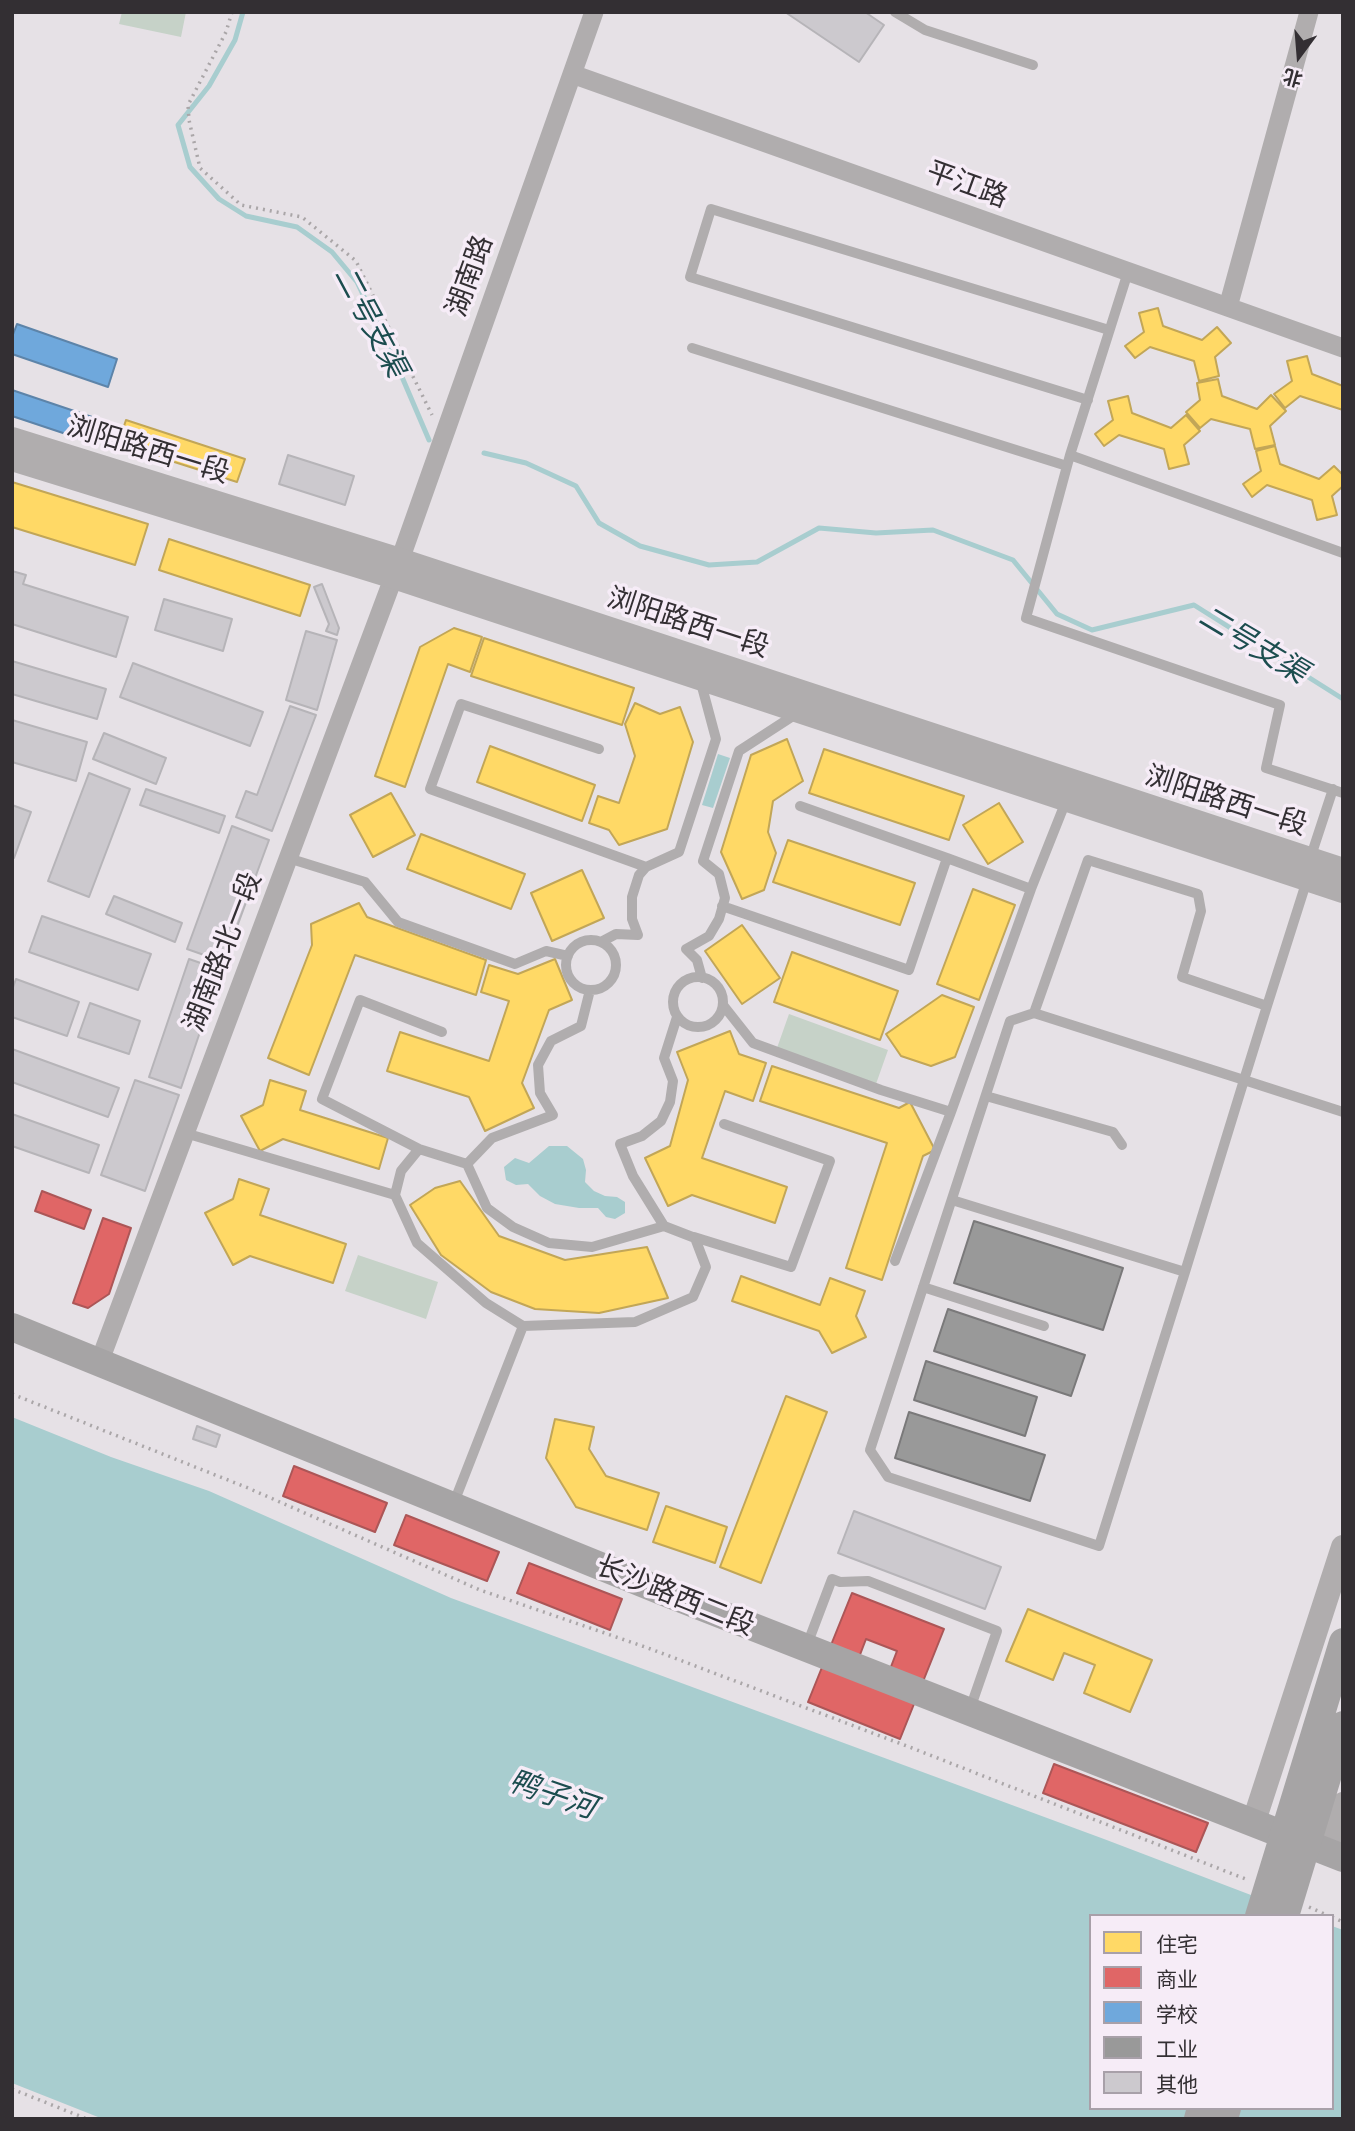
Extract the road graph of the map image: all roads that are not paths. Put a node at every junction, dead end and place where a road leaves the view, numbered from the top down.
1 (594, 12) edge
2 (895, 12) edge
3 (1309, 12) edge
4 (1033, 65) dead end
5 (572, 74) junction
6 (1128, 272) junction
7 (1228, 307) junction
8 (1110, 330) junction
9 (692, 348) dead end
10 (1343, 348) edge
11 (1087, 400) junction
12 (12, 439) edge
13 (1070, 455) junction
14 (12, 459) edge
15 (1067, 466) junction
16 (1343, 553) edge
17 (397, 569) junction
18 (700, 679) junction
19 (800, 712) junction
20 (599, 749) dead end
21 (1338, 791) edge
22 (1066, 800) junction
23 (800, 806) dead end
24 (947, 858) junction
25 (288, 859) junction
26 (646, 867) junction
27 (1309, 870) junction
28 (1343, 870) edge
29 (1031, 889) junction
30 (1343, 891) edge
31 (722, 906) junction
32 (601, 942) junction
33 (568, 957) junction
34 (702, 978) junction
35 (590, 990) junction
36 (723, 1006) junction
37 (1268, 1006) junction
38 (1034, 1013) junction
39 (677, 1017) junction
40 (442, 1032) dead end
41 (1244, 1080) junction
42 (986, 1096) junction
43 (951, 1112) junction
44 (1343, 1112) edge
45 (724, 1124) dead end
46 (185, 1133) junction
47 (1122, 1145) dead end
48 (419, 1149) junction
49 (467, 1164) junction
50 (395, 1195) junction
51 (952, 1199) junction
52 (664, 1226) junction
53 (695, 1238) junction
54 (895, 1261) dead end
55 (1185, 1272) junction
56 (923, 1287) junction
57 (523, 1326) junction
58 (1044, 1326) dead end
59 (12, 1327) edge
60 (99, 1363) junction
61 (452, 1506) junction
62 (1343, 1547) edge
63 (1343, 1642) edge
64 (806, 1648) junction
65 (969, 1712) junction
66 (1343, 1725) edge
67 (1343, 1804) edge
68 (1253, 1824) junction
69 (1335, 1856) edge
70 (1295, 1910) edge
71 (1260, 1914) edge

1 - 5 street, 湖南路
2 - 4 lane
3 - 7 street
5 - 6 street, 平江路
5 - 17 street, 湖南路
6 - 7 street, 平江路
6 - 8 lane
7 - 10 street, 平江路
8 - 11 lane
8 - 11 lane
9 - 15 lane
11 - 13 lane
12 - 17 street, 浏阳路西一段
13 - 15 lane
13 - 16 lane
14 - 17 street
15 - 21 lane
17 - 18 street
17 - 25 street, 湖南路北一段
17 - 27 street, 浏阳路西一段
18 - 19 street
18 - 26 lane
19 - 22 street
19 - 31 lane
20 - 26 lane
21 - 27 lane
22 - 27 street
22 - 29 lane
23 - 24 lane
24 - 29 lane
24 - 31 lane
25 - 33 lane
25 - 46 street, 湖南路北一段
26 - 32 lane
27 - 28 street, 浏阳路西一段
27 - 30 street
27 - 37 lane
29 - 43 lane
31 - 34 lane
32 - 33 lane
32 - 35 lane
33 - 35 lane
34 - 36 lane
34 - 39 lane
35 - 49 lane
36 - 39 lane
36 - 43 lane
37 - 38 lane
37 - 41 lane
38 - 41 lane
38 - 42 lane
39 - 52 lane
40 - 48 lane
41 - 44 lane
41 - 55 lane
42 - 47 lane
42 - 51 lane
43 - 54 lane
45 - 53 lane
46 - 50 lane
46 - 60 street, 湖南路北一段
48 - 49 lane
48 - 50 lane
49 - 52 lane
50 - 57 lane
51 - 55 lane
51 - 56 lane
52 - 53 lane
53 - 57 lane
55 - 56 lane
56 - 58 lane
57 - 61 lane
59 - 60 main road, 长沙路西二段
60 - 61 main road, 长沙路西二段
61 - 64 main road, 长沙路西二段
62 - 68 street
63 - 71 main road, bridge
64 - 65 main road, 长沙路西二段
64 - 65 lane
65 - 68 main road, 长沙路西二段
66 - 70 main road, bridge
67 - 69 street
68 - 69 main road, 长沙路西二段

